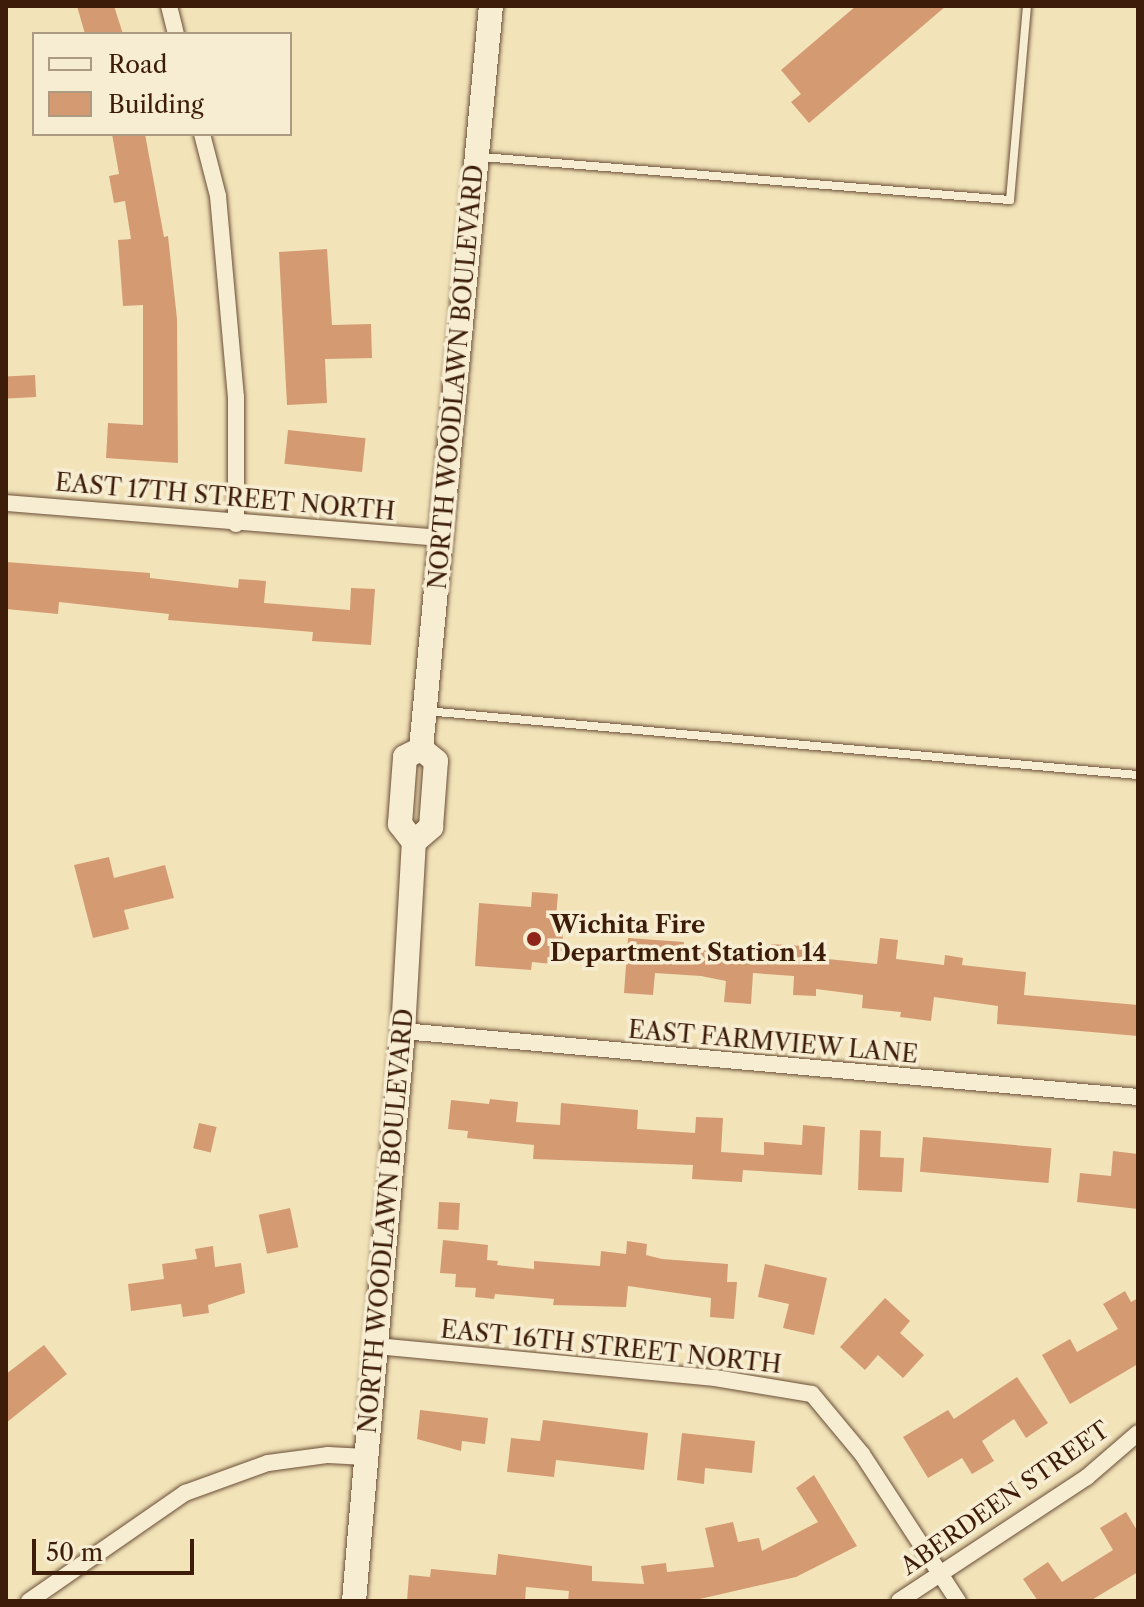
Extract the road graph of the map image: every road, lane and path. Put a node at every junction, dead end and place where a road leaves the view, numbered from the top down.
1 (169, 6) edge
2 (491, 6) edge
3 (1027, 6) edge
4 (176, 32) edge
5 (203, 136) edge
6 (477, 157) junction
7 (6, 503) edge
8 (236, 524) junction
9 (440, 538) junction
10 (424, 710) junction
11 (1138, 775) edge
12 (403, 1031) junction
13 (1138, 1097) edge
14 (376, 1346) junction
15 (1138, 1433) edge
16 (366, 1457) junction
17 (940, 1575) junction
18 (29, 1601) edge
19 (354, 1601) edge
20 (899, 1601) edge
21 (958, 1601) edge

1 - 4 street
2 - 6 main road, NORTH WOODLAWN BOULEVARD
3 - 6 lane
5 - 8 street
6 - 9 main road, NORTH WOODLAWN BOULEVARD
7 - 8 street, EAST 17TH STREET NORTH
8 - 9 street, EAST 17TH STREET NORTH
9 - 10 main road, NORTH WOODLAWN BOULEVARD
10 - 11 lane
10 - 12 main road, NORTH WOODLAWN BOULEVARD
12 - 13 street, EAST FARMVIEW LANE
12 - 14 main road, NORTH WOODLAWN BOULEVARD
14 - 16 main road, NORTH WOODLAWN BOULEVARD
14 - 17 street, EAST 16TH STREET NORTH
15 - 17 street, ABERDEEN STREET
16 - 18 street
16 - 19 main road, NORTH WOODLAWN BOULEVARD
17 - 20 street, ABERDEEN STREET
17 - 21 street, EAST 16TH STREET NORTH

